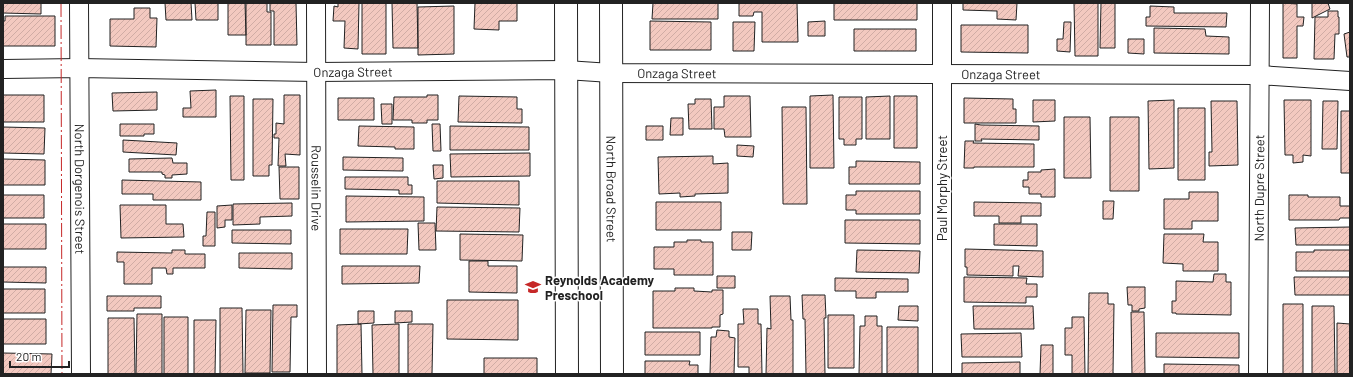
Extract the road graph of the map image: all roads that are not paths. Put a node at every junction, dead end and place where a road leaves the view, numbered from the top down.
1 (79, 3) edge
2 (316, 3) edge
3 (566, 3) edge
4 (611, 3) edge
5 (942, 3) edge
6 (1260, 3) edge
7 (79, 68) junction
8 (3, 69) edge
9 (566, 70) junction
10 (316, 72) junction
11 (611, 73) junction
12 (941, 73) junction
13 (1259, 75) junction
14 (1350, 81) edge
15 (81, 374) edge
16 (317, 374) edge
17 (567, 374) edge
18 (612, 374) edge
19 (942, 374) edge
20 (1258, 374) edge

1 - 7 street, North Dorgenois Street
2 - 10 street, Rousselin Drive
3 - 9 main road
4 - 11 main road, North Broad Street
5 - 12 street, Paul Morphy Street
6 - 13 street, North Dupre Street
7 - 8 street, Onzaga Street
7 - 10 street, Onzaga Street
7 - 15 street, North Dorgenois Street
9 - 10 street, Onzaga Street
9 - 11 street, Onzaga Street
9 - 17 main road
10 - 16 street, Rousselin Drive
11 - 12 street, Onzaga Street
11 - 18 main road, North Broad Street
12 - 13 street, Onzaga Street
12 - 19 street, Paul Morphy Street
13 - 14 street, Onzaga Street
13 - 20 street, North Dupre Street

